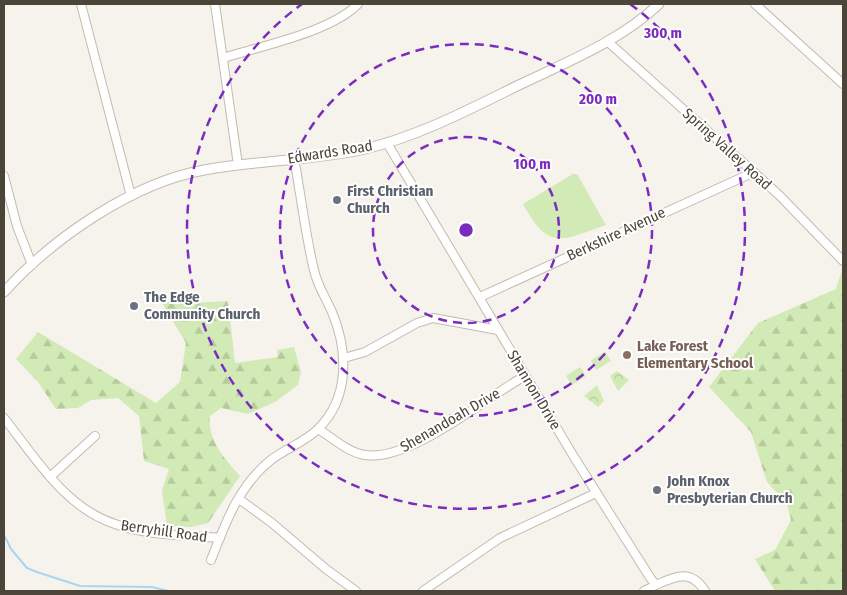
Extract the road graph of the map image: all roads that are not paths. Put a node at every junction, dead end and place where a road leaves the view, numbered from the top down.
1 (81, 4) edge
2 (215, 4) edge
3 (358, 4) edge
4 (659, 4) edge
5 (754, 4) edge
6 (607, 41) junction
7 (223, 58) junction
8 (843, 84) edge
9 (387, 143) junction
10 (294, 158) junction
11 (238, 165) junction
12 (754, 172) junction
13 (4, 176) edge
14 (131, 196) junction
15 (843, 261) edge
16 (32, 265) junction
17 (4, 292) edge
18 (480, 297) junction
19 (498, 330) junction
20 (344, 358) junction
21 (525, 376) junction
22 (4, 418) edge
23 (318, 429) junction
24 (95, 436) dead end
25 (50, 477) junction
26 (596, 493) junction
27 (238, 499) junction
28 (220, 538) junction
29 (211, 560) dead end
30 (656, 585) junction
31 (356, 591) edge
32 (423, 591) edge
33 (644, 591) edge
34 (705, 591) edge

1 - 14 street
2 - 7 street
3 - 7 street
4 - 6 street, Edwards Road
5 - 8 street
6 - 9 street, Edwards Road
6 - 12 street, Spring Valley Road
7 - 11 street
9 - 10 street, Edwards Road
9 - 18 street, Shannon Drive
10 - 11 street, Edwards Road
10 - 20 street
11 - 14 street, Edwards Road
12 - 15 street, Spring Valley Road
12 - 18 street, Berkshire Avenue
13 - 16 street
14 - 16 street, Edwards Road
16 - 17 street, Edwards Road
18 - 19 street, Shannon Drive
19 - 20 street
19 - 21 street, Shannon Drive
20 - 23 street
21 - 23 street, Shenandoah Drive
21 - 26 street, Shannon Drive
22 - 25 street, Berryhill Road
23 - 27 street
24 - 25 street
25 - 28 street, Berryhill Road
26 - 30 street, Shannon Drive
26 - 32 street
27 - 28 street
27 - 31 street
28 - 29 street
30 - 33 street
30 - 34 street

